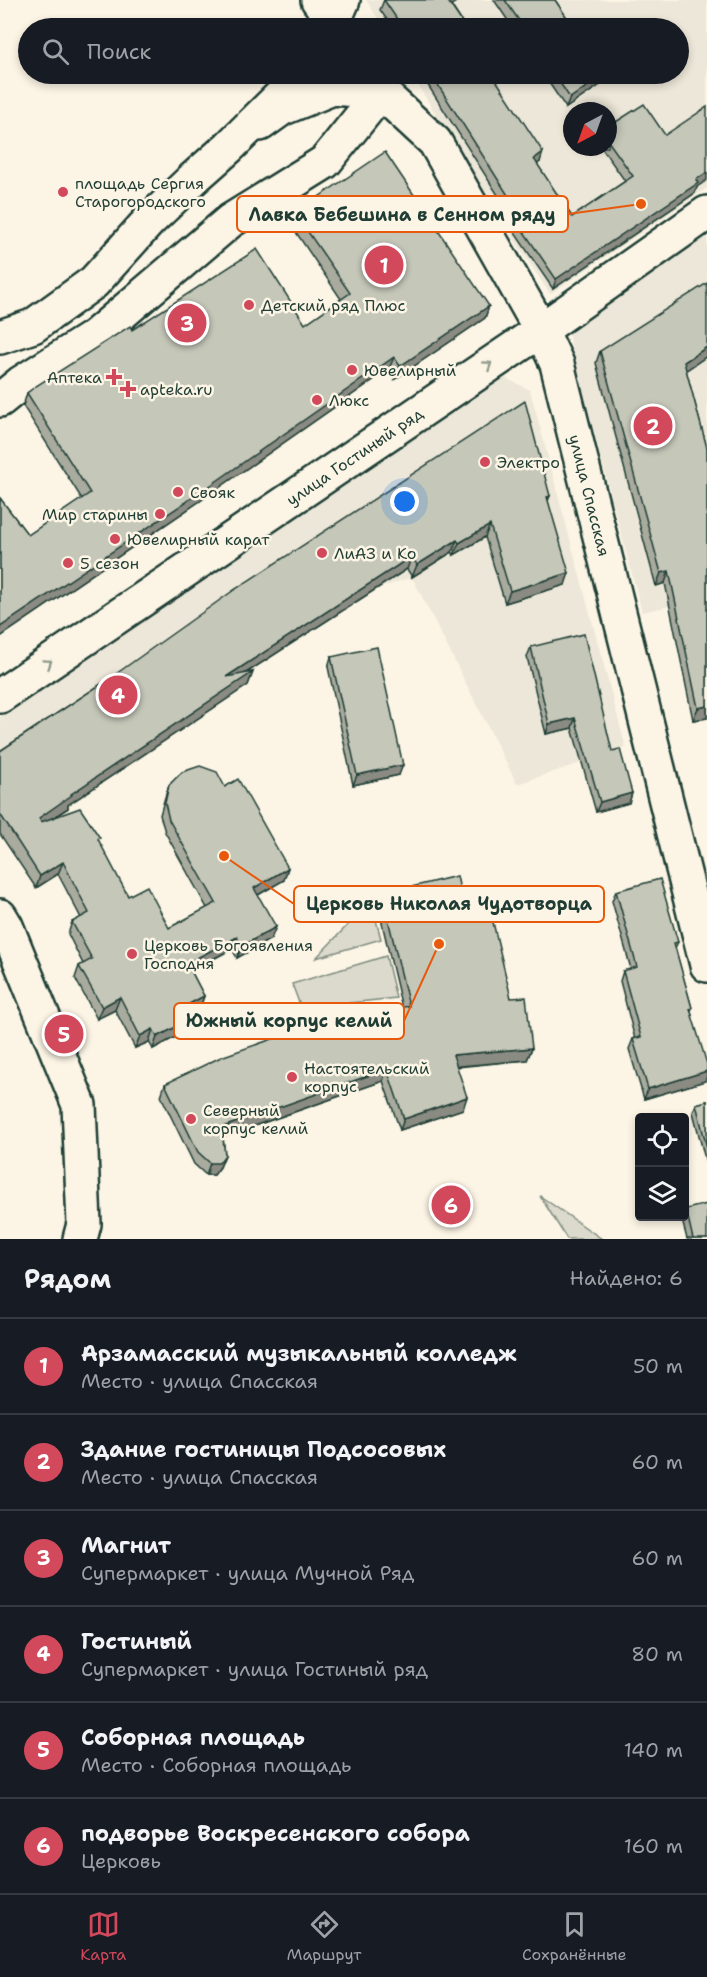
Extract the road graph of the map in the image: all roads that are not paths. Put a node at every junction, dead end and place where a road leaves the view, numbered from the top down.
1 (293, 84) edge
2 (367, 84) edge
3 (374, 84) edge
4 (376, 84) edge
5 (229, 147) junction
6 (707, 213) edge
7 (541, 330) junction
8 (0, 337) edge
9 (0, 400) edge
10 (0, 696) edge
11 (0, 916) edge
12 (707, 965) edge
13 (80, 1239) edge

1 - 5 street
2 - 5 street
3 - 9 street
4 - 7 street, улица Спасская
5 - 8 street
6 - 7 street, улица Гостиный ряд
10 -> 7 street, улица Гостиный ряд
7 - 12 street, улица Спасская
11 - 13 street

